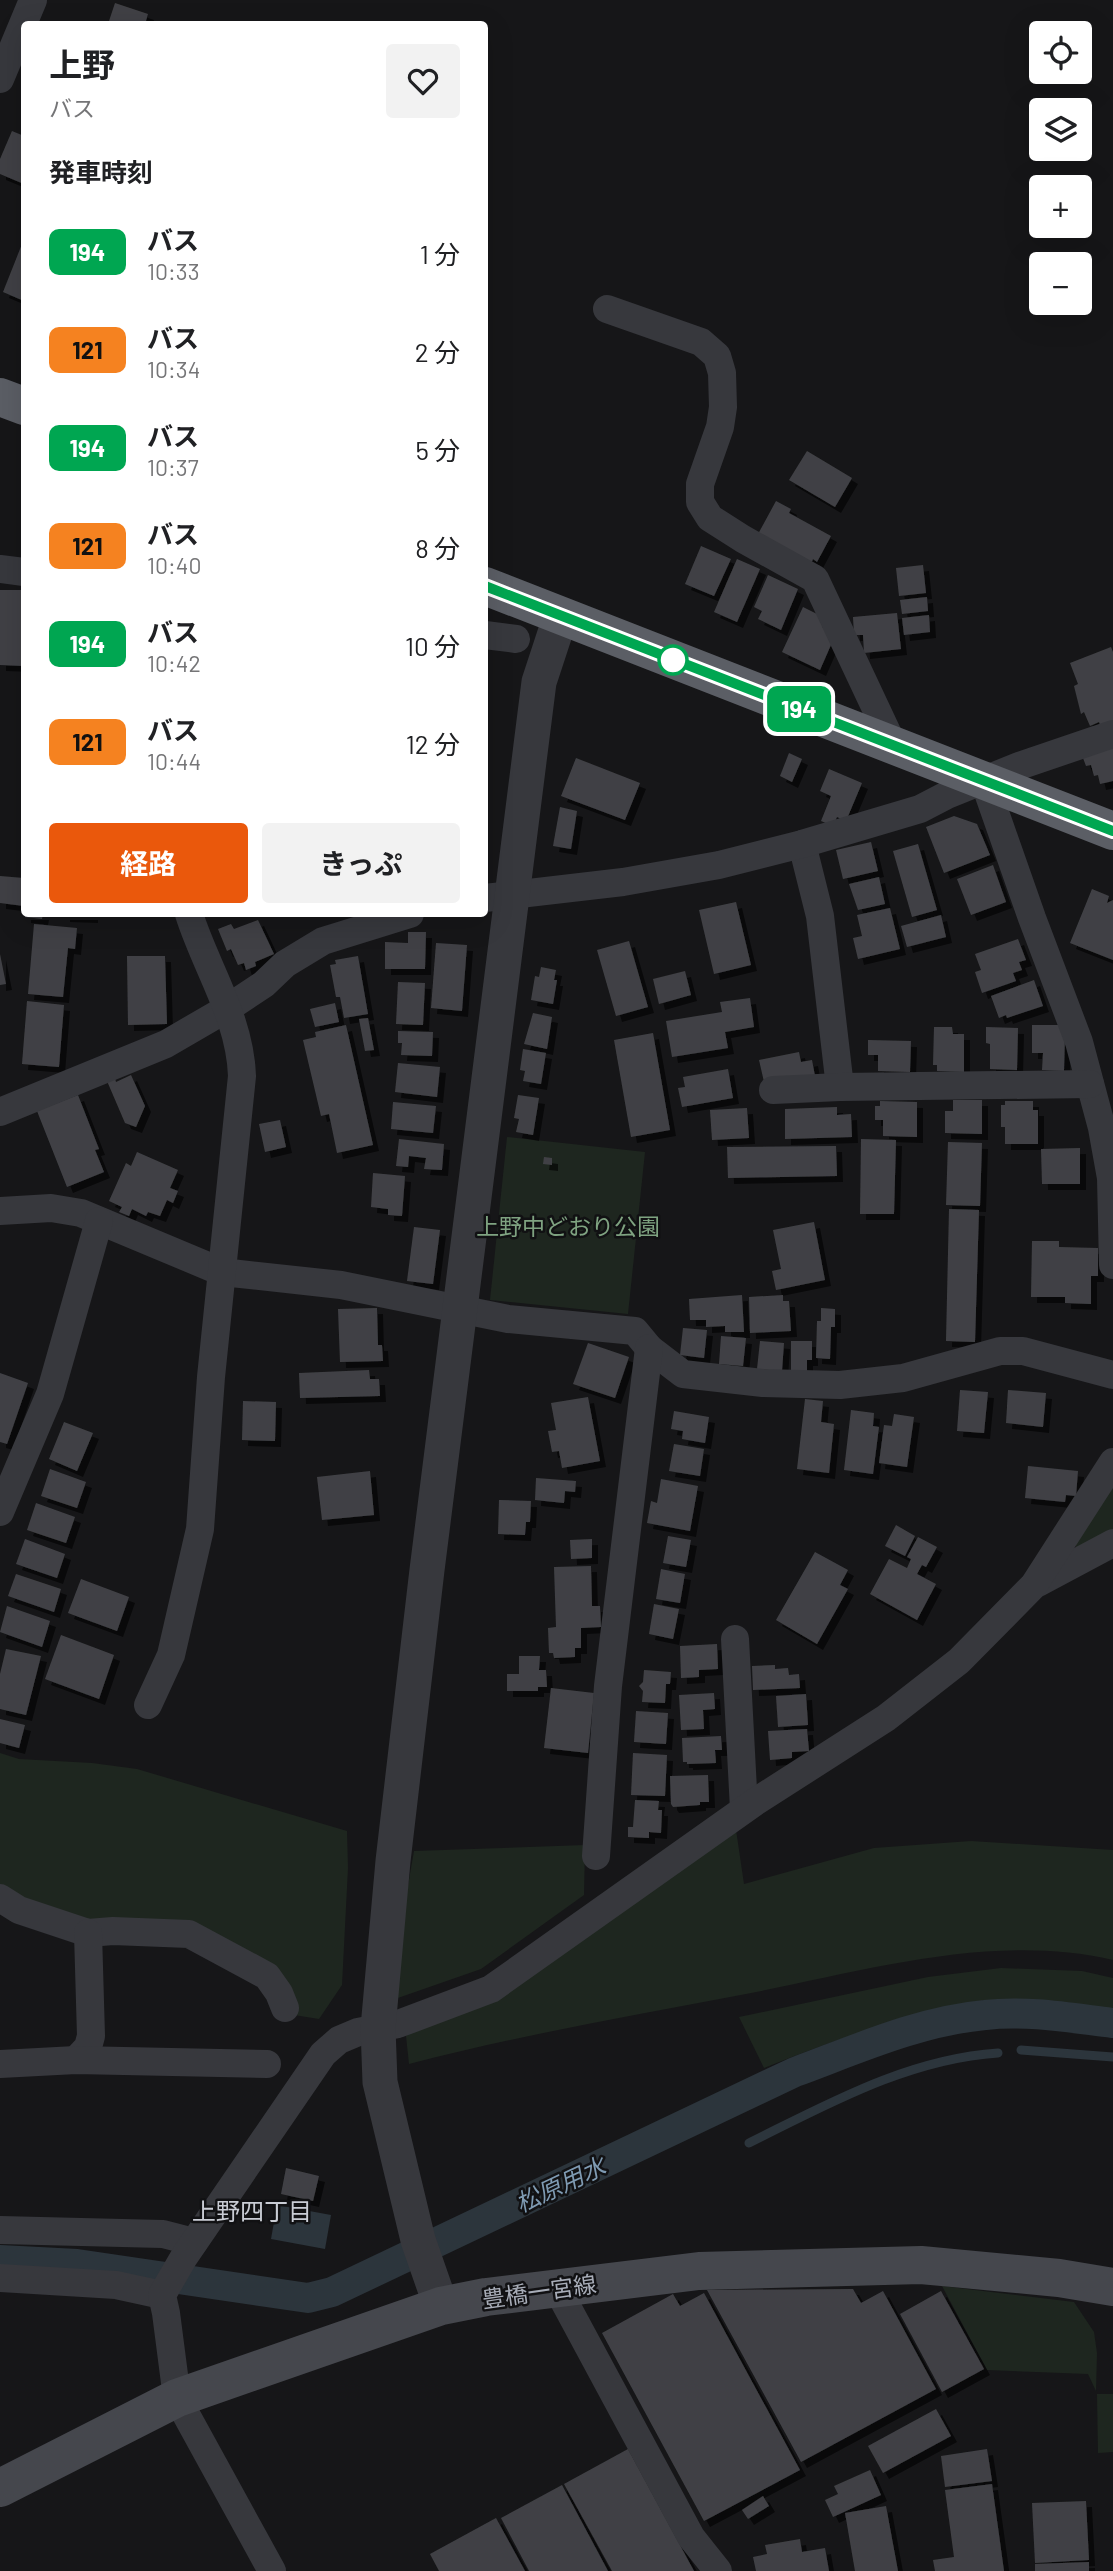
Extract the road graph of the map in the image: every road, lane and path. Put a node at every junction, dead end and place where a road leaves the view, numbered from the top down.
1 (33, 0) edge
2 (24, 21) edge
3 (21, 29) edge
4 (0, 79) edge
5 (607, 309) dead end
6 (0, 397) edge
7 (21, 405) edge
8 (0, 569) edge
9 (21, 572) edge
10 (488, 587) edge
11 (561, 615) junction
12 (488, 635) edge
13 (516, 639) dead end
14 (1113, 734) edge
15 (893, 745) junction
16 (984, 780) junction
17 (1113, 831) edge
18 (802, 844) junction
19 (499, 897) edge
20 (190, 917) edge
21 (400, 917) edge
22 (228, 1008) junction
23 (1090, 1084) junction
24 (840, 1087) junction
25 (773, 1090) dead end
26 (0, 1112) edge
27 (0, 1211) edge
28 (99, 1221) junction
29 (1113, 1265) edge
30 (222, 1272) junction
31 (460, 1310) junction
32 (649, 1348) junction
33 (1113, 1376) edge
34 (1113, 1462) edge
35 (0, 1512) edge
36 (1113, 1543) edge
37 (1034, 1585) junction
38 (735, 1639) dead end
39 (148, 1705) dead end
40 (744, 1809) junction
41 (596, 1856) dead end
42 (0, 1898) edge
43 (88, 1933) junction
44 (285, 2008) dead end
45 (378, 2028) junction
46 (76, 2060) junction
47 (0, 2064) edge
48 (267, 2064) dead end
49 (0, 2230) edge
50 (177, 2269) junction
51 (0, 2278) edge
52 (1113, 2287) edge
53 (556, 2288) junction
54 (441, 2306) junction
55 (177, 2398) junction
56 (0, 2488) edge
57 (272, 2571) edge
58 (718, 2571) edge

1 - 2 street
3 - 4 street
5 - 15 street
6 - 7 highway
8 - 9 street
10 - 11 highway
11 - 15 highway
11 - 19 street
12 - 13 street
14 - 16 street
15 - 16 highway
16 - 17 highway
16 - 18 street
16 - 23 street
18 - 19 street
18 - 24 street
19 - 31 street
20 - 22 street
21 - 22 street
22 - 26 street
22 - 30 street
23 - 24 street
23 - 29 street
24 - 25 street
27 - 28 street
28 - 30 street
28 - 35 street
30 - 31 street
30 - 39 street
31 - 32 street
31 - 45 street
32 - 33 street
32 - 41 street
34 - 37 street
36 - 37 street
37 - 40 street
38 - 40 street
40 - 45 street
42 - 43 street
43 - 44 street
43 - 46 street
45 - 50 street
45 - 54 street
46 - 47 street
46 - 48 street
49 - 50 street
50 - 51 street
50 - 55 street
52 - 53 main road, 豊橋一宮線
53 - 54 main road, 豊橋一宮線
53 - 58 street
54 - 55 main road, 豊橋一宮線
55 - 56 main road, 豊橋一宮線
55 - 57 street

